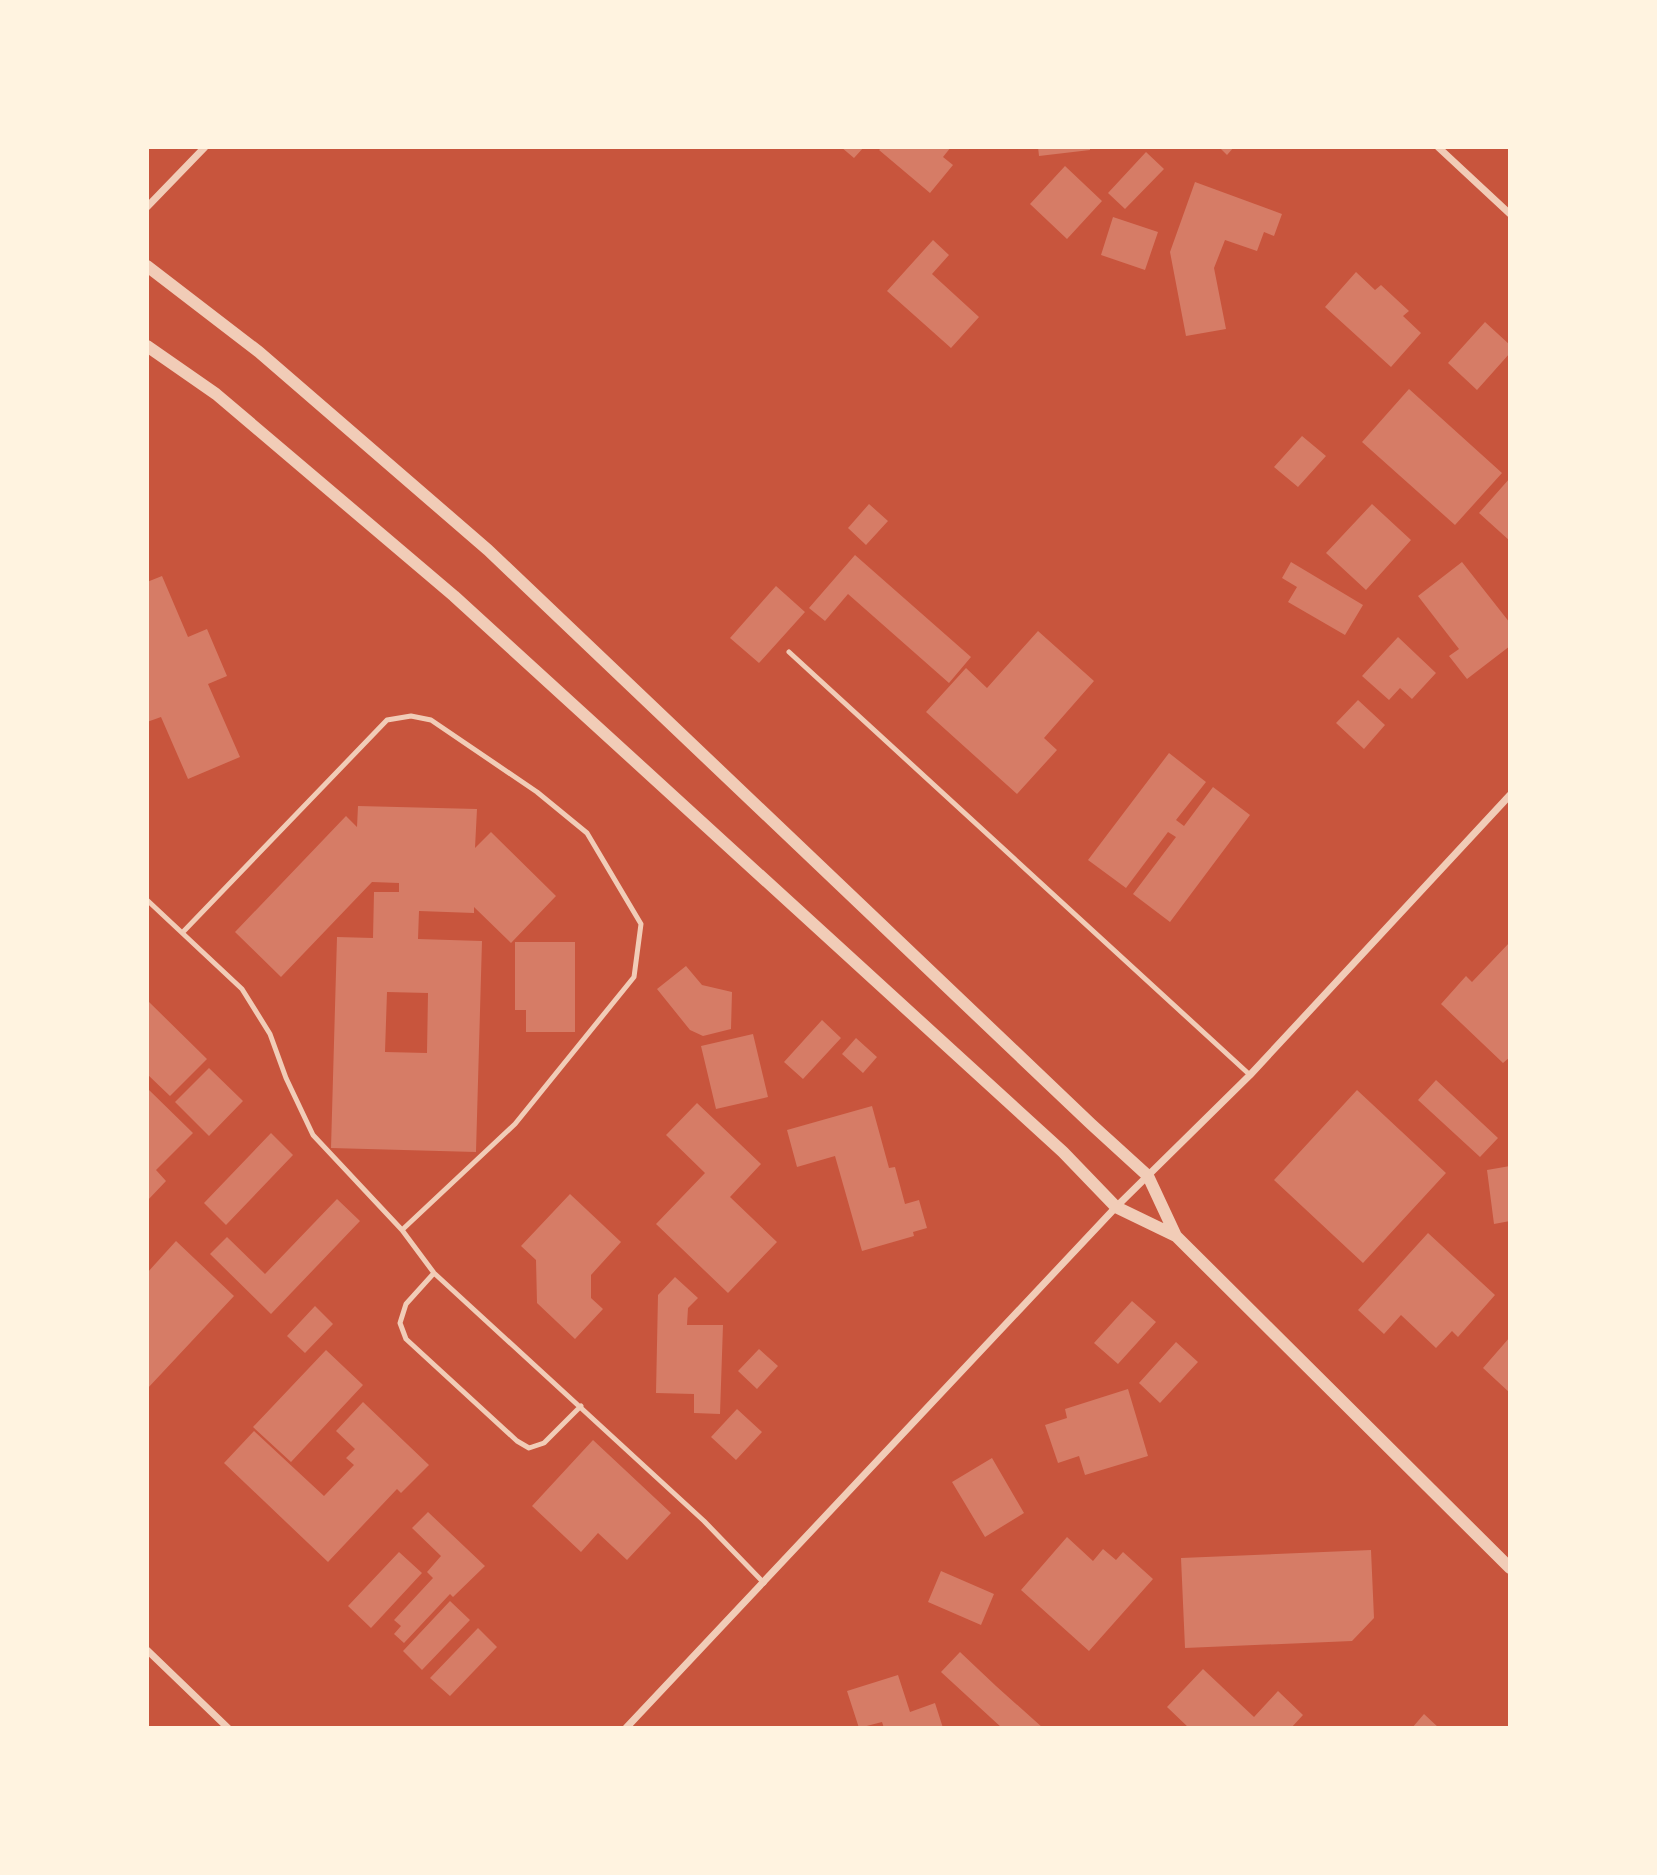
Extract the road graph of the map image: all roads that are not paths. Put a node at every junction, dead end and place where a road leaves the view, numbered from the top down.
1 (205, 147) edge
2 (1438, 147) edge
3 (147, 208) edge
4 (1510, 214) edge
5 (147, 266) edge
6 (147, 346) edge
7 (789, 652) dead end
8 (1510, 795) edge
9 (147, 900) edge
10 (183, 932) junction
11 (1250, 1075) junction
12 (1148, 1176) junction
13 (1116, 1207) junction
14 (402, 1230) junction
15 (1176, 1236) junction
16 (434, 1273) junction
17 (581, 1406) junction
18 (1510, 1567) edge
19 (764, 1583) junction
20 (147, 1650) edge
21 (228, 1728) edge
22 (626, 1728) edge

1 - 3 street
2 - 4 street
5 - 12 street
6 - 13 street
7 - 11 lane
8 - 11 street
9 - 10 lane
10 - 14 lane
10 - 14 lane
11 - 12 street
12 - 13 street
12 - 15 street
13 - 15 street
13 - 19 street
14 - 16 lane
15 - 18 street
16 - 17 lane
16 - 17 lane
17 - 19 lane
19 - 22 street
20 - 21 street

